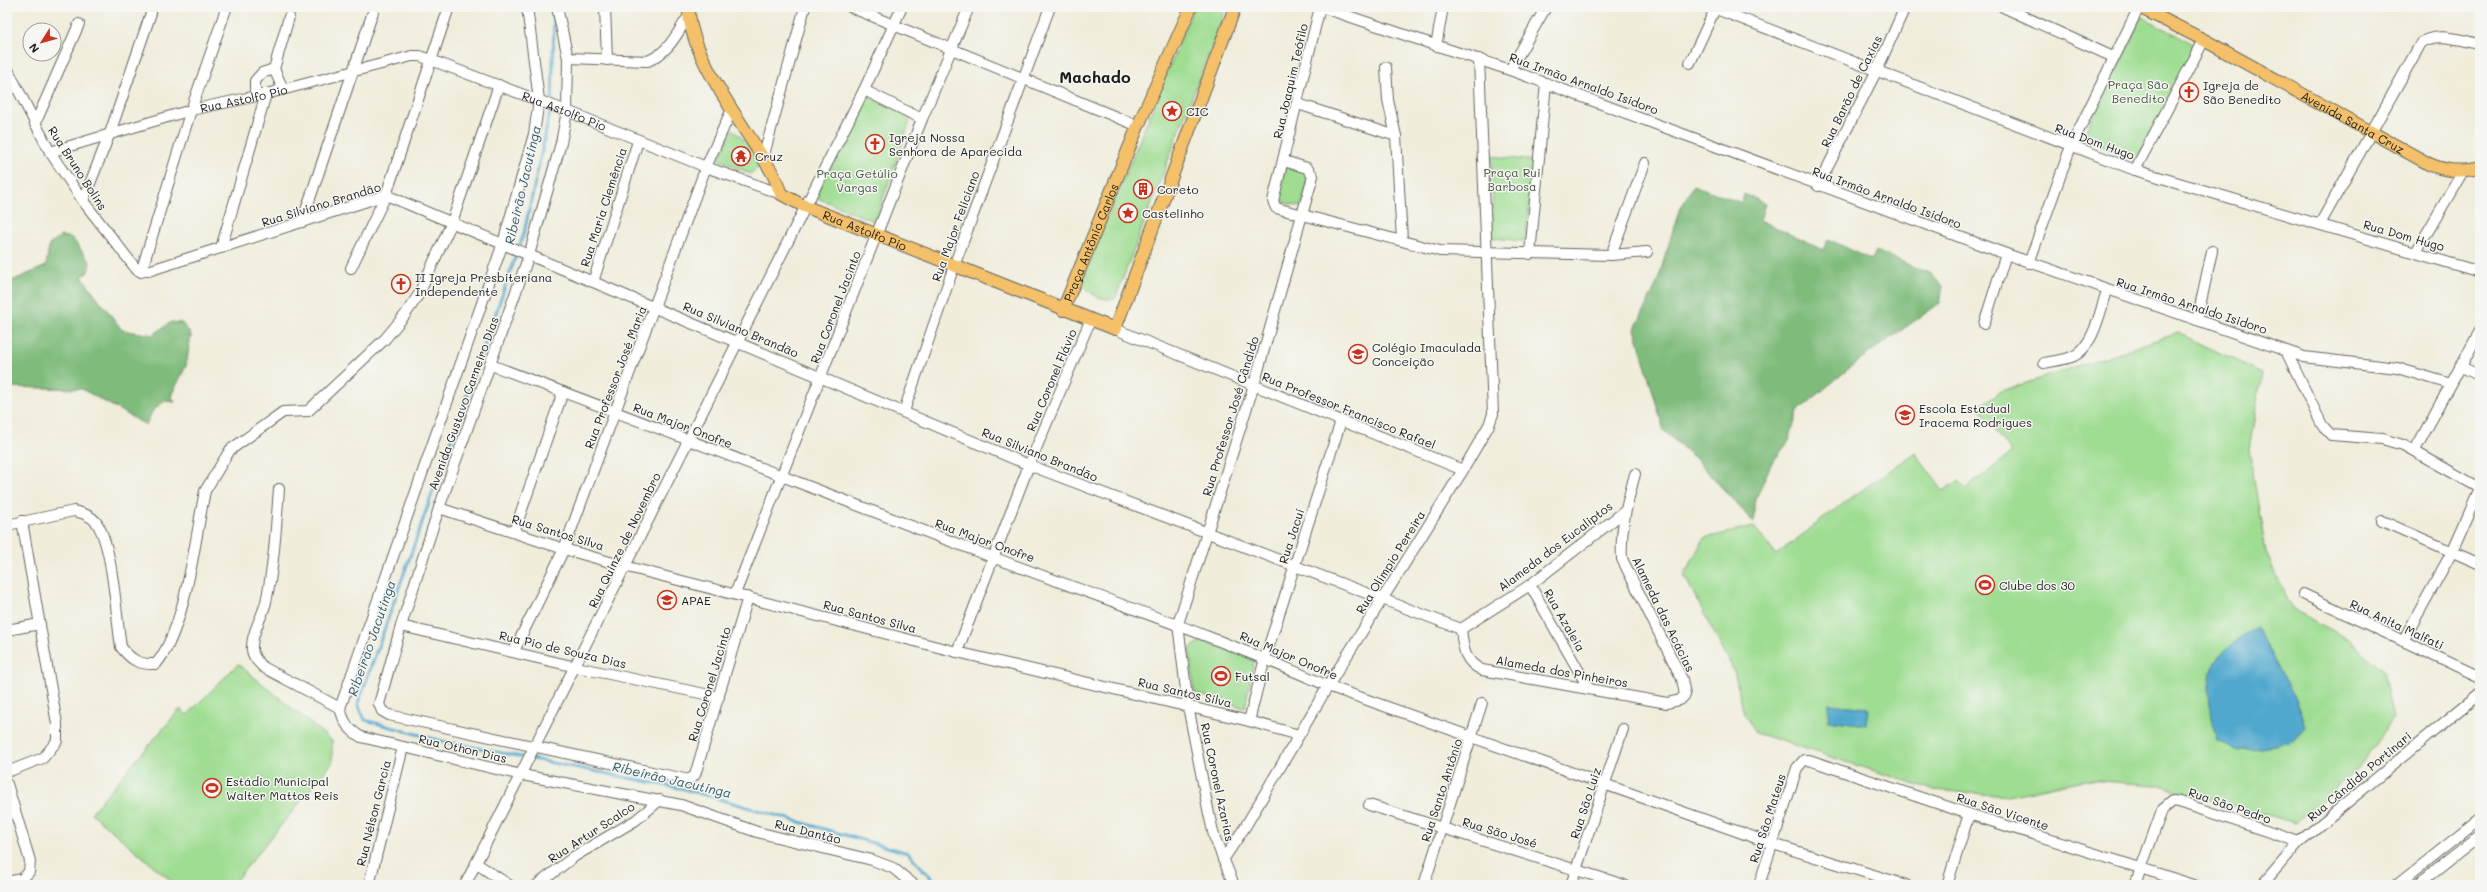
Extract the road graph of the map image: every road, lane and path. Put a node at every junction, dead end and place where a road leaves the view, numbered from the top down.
1 (449, 7) edge
2 (527, 7) edge
3 (558, 7) edge
4 (605, 7) edge
5 (805, 7) edge
6 (850, 7) edge
7 (902, 7) edge
8 (969, 7) edge
9 (1050, 7) edge
10 (1191, 7) edge
11 (1235, 7) edge
12 (1321, 7) edge
13 (1443, 7) edge
14 (1546, 7) edge
15 (1905, 7) edge
16 (2003, 7) edge
17 (2139, 7) edge
18 (1714, 8) edge
19 (226, 9) dead end
20 (373, 12) dead end
21 (688, 12) edge
22 (151, 13) dead end
23 (289, 16) dead end
24 (79, 24) dead end
25 (895, 25) junction
26 (2204, 40) junction
27 (2480, 44) edge
28 (1436, 46) junction
29 (952, 50) junction
30 (2113, 57) junction
31 (568, 58) junction
32 (431, 59) junction
33 (1479, 59) junction
34 (608, 60) junction
35 (1690, 63) dead end
36 (1386, 67) dead end
37 (7, 68) edge
38 (274, 69) junction
39 (354, 70) junction
40 (1510, 70) junction
41 (1877, 70) junction
42 (1023, 78) junction
43 (1546, 83) junction
44 (499, 85) junction
45 (282, 89) junction
46 (864, 90) junction
47 (266, 94) junction
48 (255, 96) junction
49 (542, 101) junction
50 (1298, 104) junction
51 (732, 109) junction
52 (191, 110) junction
53 (563, 110) junction
54 (922, 119) junction
55 (35, 124) junction
56 (1138, 126) junction
57 (110, 133) junction
58 (2372, 134) junction
59 (1396, 136) junction
60 (638, 141) junction
61 (2070, 146) junction
62 (50, 152) junction
63 (763, 158) junction
64 (1284, 161) junction
65 (1644, 163) dead end
66 (706, 167) junction
67 (2480, 168) edge
68 (2135, 170) junction
69 (2463, 171) junction
70 (1818, 186) junction
71 (781, 194) junction
72 (386, 195) junction
73 (83, 201) junction
74 (804, 206) junction
75 (1303, 215) junction
76 (302, 222) junction
77 (452, 222) junction
78 (2320, 224) junction
79 (877, 234) junction
80 (1402, 240) junction
81 (505, 244) junction
82 (221, 248) junction
83 (2212, 251) dead end
84 (1647, 252) dead end
85 (2416, 252) junction
86 (526, 254) junction
87 (1488, 254) junction
88 (1530, 254) junction
89 (2006, 254) junction
90 (1611, 255) junction
91 (2029, 263) junction
92 (954, 266) junction
93 (351, 268) dead end
94 (141, 272) junction
95 (2480, 272) edge
96 (593, 282) junction
97 (2107, 291) junction
98 (655, 307) junction
99 (1063, 310) junction
100 (2197, 320) junction
101 (1090, 321) junction
102 (1984, 324) dead end
103 (1115, 330) junction
104 (2480, 331) edge
105 (736, 342) junction
106 (2286, 351) junction
107 (2044, 363) dead end
108 (490, 365) junction
109 (2460, 366) junction
110 (2480, 376) edge
111 (822, 377) junction
112 (2451, 384) junction
113 (1254, 385) junction
114 (563, 392) junction
115 (904, 410) junction
116 (616, 413) junction
117 (1341, 421) junction
118 (688, 441) junction
119 (2415, 450) junction
120 (1029, 465) junction
121 (1463, 470) junction
122 (1635, 474) dead end
123 (782, 477) junction
124 (2480, 488) edge
125 (279, 489) dead end
126 (439, 508) junction
127 (1625, 511) junction
128 (22, 521) junction
129 (2382, 521) dead end
130 (7, 525) edge
131 (514, 532) junction
132 (1208, 534) junction
133 (564, 549) junction
134 (2452, 552) junction
135 (994, 558) junction
136 (2480, 564) edge
137 (1296, 565) junction
138 (624, 566) junction
139 (1530, 585) junction
140 (735, 594) junction
141 (2303, 594) dead end
142 (748, 597) junction
143 (1382, 600) junction
144 (40, 624) junction
145 (1178, 624) junction
146 (401, 626) junction
147 (1461, 629) junction
148 (7, 630) edge
149 (2403, 640) junction
150 (514, 651) junction
151 (957, 652) junction
152 (1265, 658) junction
153 (576, 667) junction
154 (2480, 677) edge
155 (1328, 686) junction
156 (1589, 689) junction
157 (2480, 693) edge
158 (1684, 695) joint
159 (718, 697) junction
160 (1482, 703) dead end
161 (1188, 706) junction
162 (340, 708) junction
163 (382, 710) joint
164 (1249, 721) junction
165 (1623, 730) dead end
166 (1299, 735) junction
167 (1472, 738) junction
168 (403, 747) junction
169 (534, 748) junction
170 (1804, 760) joint
171 (7, 772) edge
172 (523, 772) junction
173 (693, 778) joint
174 (1605, 783) junction
175 (7, 784) edge
176 (660, 800) junction
177 (1368, 804) dead end
178 (693, 808) joint
179 (1969, 814) junction
180 (1442, 828) junction
181 (2478, 828) edge
182 (2299, 842) junction
183 (1773, 844) junction
184 (1223, 860) junction
185 (477, 864) junction
186 (1577, 869) junction
187 (2140, 869) junction
188 (7, 882) edge
189 (369, 885) edge
190 (465, 885) edge
191 (509, 885) edge
192 (537, 885) edge
193 (914, 885) edge
194 (1234, 885) edge
195 (1424, 885) edge
196 (1571, 885) edge
197 (1624, 885) edge
198 (1759, 885) edge
199 (1906, 885) edge
200 (1947, 885) edge
201 (2135, 885) edge
202 (2194, 885) edge
203 (2262, 885) edge
204 (2397, 885) edge
205 (2418, 885) edge

1 - 32 street
2 - 49 street, Avenida Gustavo Carneiro Dias
3 - 31 street, Avenida Gustavo Carneiro Dias
4 - 34 street
5 - 63 street
6 - 25 street
7 - 25 street
8 - 29 street, Rua Coronel Jacinto
9 - 42 street, Rua Major Feliciano
10 - 56 main road, Praça Antônio Carlos
11 - 103 main road
12 - 28 street, Rua Irmão Arnaldo Isidoro
12 - 50 street, Rua Joaquim Teófilo
13 - 28 street
14 - 40 street
15 - 41 street, Rua Barão de Caxias
16 - 30 street
17 - 26 main road, Avenida Santa Cruz
17 - 30 street
18 - 35 street
18 - 41 street, Rua Dom Hugo
19 - 52 street
20 - 39 street
21 - 34 street
21 - 51 main road
22 - 57 street
23 - 38 street
24 - 55 street
25 - 29 street
25 - 46 street
26 - 58 main road, Avenida Santa Cruz
26 - 68 street
27 - 58 street
28 - 33 street, Rua Irmão Arnaldo Isidoro
29 - 42 street
29 - 54 street, Rua Coronel Jacinto
30 - 61 street
31 - 34 street
31 - 53 street, Avenida Gustavo Carneiro Dias
32 - 39 street, Rua Astolfo Pio
32 - 44 street, Rua Astolfo Pio
32 - 72 street
33 - 40 street, Rua Irmão Arnaldo Isidoro
33 - 87 street
36 - 59 street
37 - 55 street, Rua Bruno Bolins
38 - 45 street
38 - 48 street
39 - 45 street, Rua Astolfo Pio
39 - 76 street
40 - 43 street, Rua Irmão Arnaldo Isidoro
41 - 61 street, Rua Dom Hugo
41 - 70 street, Rua Barão de Caxias
42 - 56 street
42 - 92 street, Rua Major Feliciano
43 - 70 street, Rua Irmão Arnaldo Isidoro
43 - 88 street
44 - 49 street, Rua Astolfo Pio
44 - 77 street
45 - 47 street, Rua Astolfo Pio
46 - 54 street
46 - 74 street
47 - 48 street, Rua Astolfo Pio
47 - 82 street
48 - 52 street, Rua Astolfo Pio
49 - 53 street, Rua Astolfo Pio
49 - 81 street, Avenida Gustavo Carneiro Dias
50 - 59 street
50 - 64 street, Rua Joaquim Teófilo
51 - 63 main road
51 - 66 street, Rua Professor José Maria
52 - 57 street, Rua Astolfo Pio
52 - 94 street
53 - 60 street, Rua Astolfo Pio
53 - 86 street, Avenida Gustavo Carneiro Dias
54 - 79 street, Rua Coronel Jacinto
55 - 62 street, Rua Bruno Bolins
56 - 99 main road, Praça Antônio Carlos
57 - 62 street, Rua Astolfo Pio
57 - 73 street
58 - 69 main road, Avenida Santa Cruz
58 - 78 street
59 - 80 street
60 - 66 street, Rua Astolfo Pio
60 - 96 street, Rua Maria Clemência
61 - 68 street, Rua Dom Hugo
61 - 91 street
62 - 73 street, Rua Bruno Bolins
63 - 71 main road
64 - 75 street, Rua Professor José Cândido
64 - 75 street, Rua Joaquim Teófilo
65 - 90 street
66 - 71 street, Rua Astolfo Pio
66 - 98 street, Rua Professor José Maria
67 - 69 main road, Avenida Santa Cruz
68 - 78 street, Rua Dom Hugo
69 - 85 street
70 - 89 street, Rua Irmão Arnaldo Isidoro
71 - 74 main road, Rua Astolfo Pio
72 - 76 street, Rua Silviano Brandão
72 - 77 street, Rua Silviano Brandão
72 - 93 street
73 - 94 street, Rua Bruno Bolins
74 - 79 main road, Rua Astolfo Pio
74 - 105 street, Rua Quinze de Novembro
75 - 80 street
75 - 113 street, Rua Professor José Cândido
76 - 82 street, Rua Silviano Brandão
77 - 81 street, Rua Silviano Brandão
77 - 128 street
78 - 85 street, Rua Dom Hugo
79 - 92 main road, Rua Astolfo Pio
79 - 111 street, Rua Coronel Jacinto
80 - 87 street
81 - 86 street, Rua Silviano Brandão
81 - 162 street, Avenida Gustavo Carneiro Dias
82 - 94 street, Rua Silviano Brandão
83 - 100 street
84 - 90 street
85 - 95 street, Rua Dom Hugo
86 - 96 street, Rua Silviano Brandão
86 - 108 street, Avenida Gustavo Carneiro Dias
87 - 88 street
87 - 121 street, Rua Olímpio Pereira
88 - 90 street
89 - 91 street, Rua Irmão Arnaldo Isidoro
89 - 102 street
91 - 97 street, Rua Irmão Arnaldo Isidoro
92 - 99 main road, Rua Astolfo Pio
92 - 115 street, Rua Major Feliciano
96 - 98 street, Rua Silviano Brandão
97 - 100 street, Rua Irmão Arnaldo Isidoro
97 - 107 street
98 - 105 street, Rua Silviano Brandão
98 - 116 street, Rua Professor José Maria
99 - 101 main road, Praça Antônio Carlos
100 - 106 street, Rua Irmão Arnaldo Isidoro
101 - 103 main road, Praça Antônio Carlos
101 - 120 street, Rua Coronel Flávio
103 - 113 street, Rua Professor Francisco Rafael
104 - 109 street
105 - 111 street, Rua Silviano Brandão
105 - 118 street, Rua Quinze de Novembro
106 - 112 street, Rua Irmão Arnaldo Isidoro
106 - 119 street
108 - 114 street, Rua Major Onofre
108 - 126 street, Avenida Gustavo Carneiro Dias
109 - 110 street
109 - 112 street
111 - 115 street, Rua Silviano Brandão
111 - 123 street, Rua Coronel Jacinto
112 - 119 street
113 - 117 street, Rua Professor Francisco Rafael
113 - 132 street, Rua Professor José Cândido
114 - 116 street, Rua Major Onofre
114 - 131 street
115 - 120 street, Rua Silviano Brandão
116 - 118 street, Rua Major Onofre
116 - 133 street, Rua Professor José Maria
117 - 121 street, Rua Professor Francisco Rafael
117 - 137 street, Rua Jacuí
118 - 123 street, Rua Major Onofre
118 - 138 street, Rua Quinze de Novembro
119 - 124 street
120 - 132 street, Rua Silviano Brandão
120 - 135 street, Rua Coronel Flávio
121 - 143 street, Rua Olímpio Pereira
122 - 127 street, Alameda das Acácias
123 - 135 street, Rua Major Onofre
123 - 140 street, Rua Coronel Jacinto
124 - 134 street
125 - 162 street
126 - 131 street, Rua Santos Silva
126 - 146 street, Avenida Gustavo Carneiro Dias
127 - 139 street, Alameda dos Eucaliptos
127 - 158 street, Alameda das Acácias
128 - 130 street
128 - 144 street
129 - 134 street
131 - 133 street, Rua Santos Silva
132 - 137 street, Rua Silviano Brandão
132 - 145 street, Rua Professor José Cândido
133 - 138 street, Rua Santos Silva
133 - 150 street, Rua Professor José Maria
134 - 136 street
134 - 149 street
135 - 145 street, Rua Major Onofre
135 - 151 street, Rua Coronel Flávio
137 - 143 street, Rua Silviano Brandão
137 - 152 street, Rua Jacuí
138 - 140 street, Rua Santos Silva
138 - 153 street, Rua Quinze de Novembro
139 - 147 street, Alameda dos Eucaliptos
139 - 156 street, Rua Azaleia
140 - 142 street, Rua Santos Silva
141 - 149 street, Rua Anita Malfati
142 - 151 street, Rua Santos Silva
142 - 159 street, Rua Coronel Jacinto
143 - 147 street, Rua Silviano Brandão
143 - 155 street, Rua Olímpio Pereira
144 - 148 street
144 - 171 street
145 - 152 street, Rua Major Onofre
145 - 161 street, Rua Coronel Azarias
146 - 150 street, Rua Pio de Souza Dias
146 - 163 street, Avenida Gustavo Carneiro Dias
147 - 156 street, Alameda dos Pinheiros
149 - 154 street, Rua Anita Malfati
150 - 153 street, Rua Pio de Souza Dias
151 - 161 street, Rua Santos Silva
152 - 155 street, Rua Major Onofre
152 - 164 street, Rua Jacuí
153 - 159 street, Rua Pio de Souza Dias
153 - 169 street, Rua Quinze de Novembro
155 - 166 street, Rua Olímpio Pereira
155 - 167 street, Rua Major Onofre
156 - 158 street, Alameda dos Pinheiros
157 - 182 street, Rua Cândido Portinari
159 - 173 street, Rua Coronel Jacinto
160 - 167 street, Rua Santo Antônio
161 - 164 street, Rua Santos Silva
161 - 184 street, Rua Coronel Azarias
162 - 168 street, Rua Othon Dias
163 - 169 street, Rua Othon Dias
164 - 166 street, Rua Santos Silva
165 - 174 street, Rua São Luiz
166 - 184 street, Rua Olímpio Pereira
167 - 174 street, Rua Major Onofre
167 - 180 street, Rua Santo Antônio
168 - 172 street, Rua Othon Dias
168 - 189 street, Rua Nélson Garcia
169 - 172 street, Rua Quinze de Novembro
169 - 173 street, Rua Othon Dias
170 - 179 street, Rua São Vicente
170 - 183 street, Rua São Mateus
172 - 176 street, Rua Othon Dias
172 - 185 street, Rua Quinze de Novembro
174 - 183 street, Rua Major Onofre
174 - 186 street, Rua São Luiz
175 - 188 street
176 - 178 street, Rua Othon Dias
176 - 192 street, Rua Artur Scalco
177 - 180 street, Rua São José
178 - 193 street, Rua Dantão
179 - 187 street, Rua São Vicente
179 - 200 street
180 - 186 street, Rua São José
180 - 195 street, Rua Santo Antônio
181 - 204 street
181 - 205 street
182 - 187 street, Rua São Pedro
182 - 203 street, Rua Cândido Portinari
183 - 198 street, Rua São Mateus
183 - 199 street, Rua Major Onofre
184 - 194 street, Rua Coronel Azarias
185 - 190 street, Rua Quinze de Novembro
185 - 191 street
186 - 196 street, Rua São Luiz
186 - 197 street, Rua São José
187 - 201 street, Rua São Pedro
187 - 202 street, Rua São Vicente

